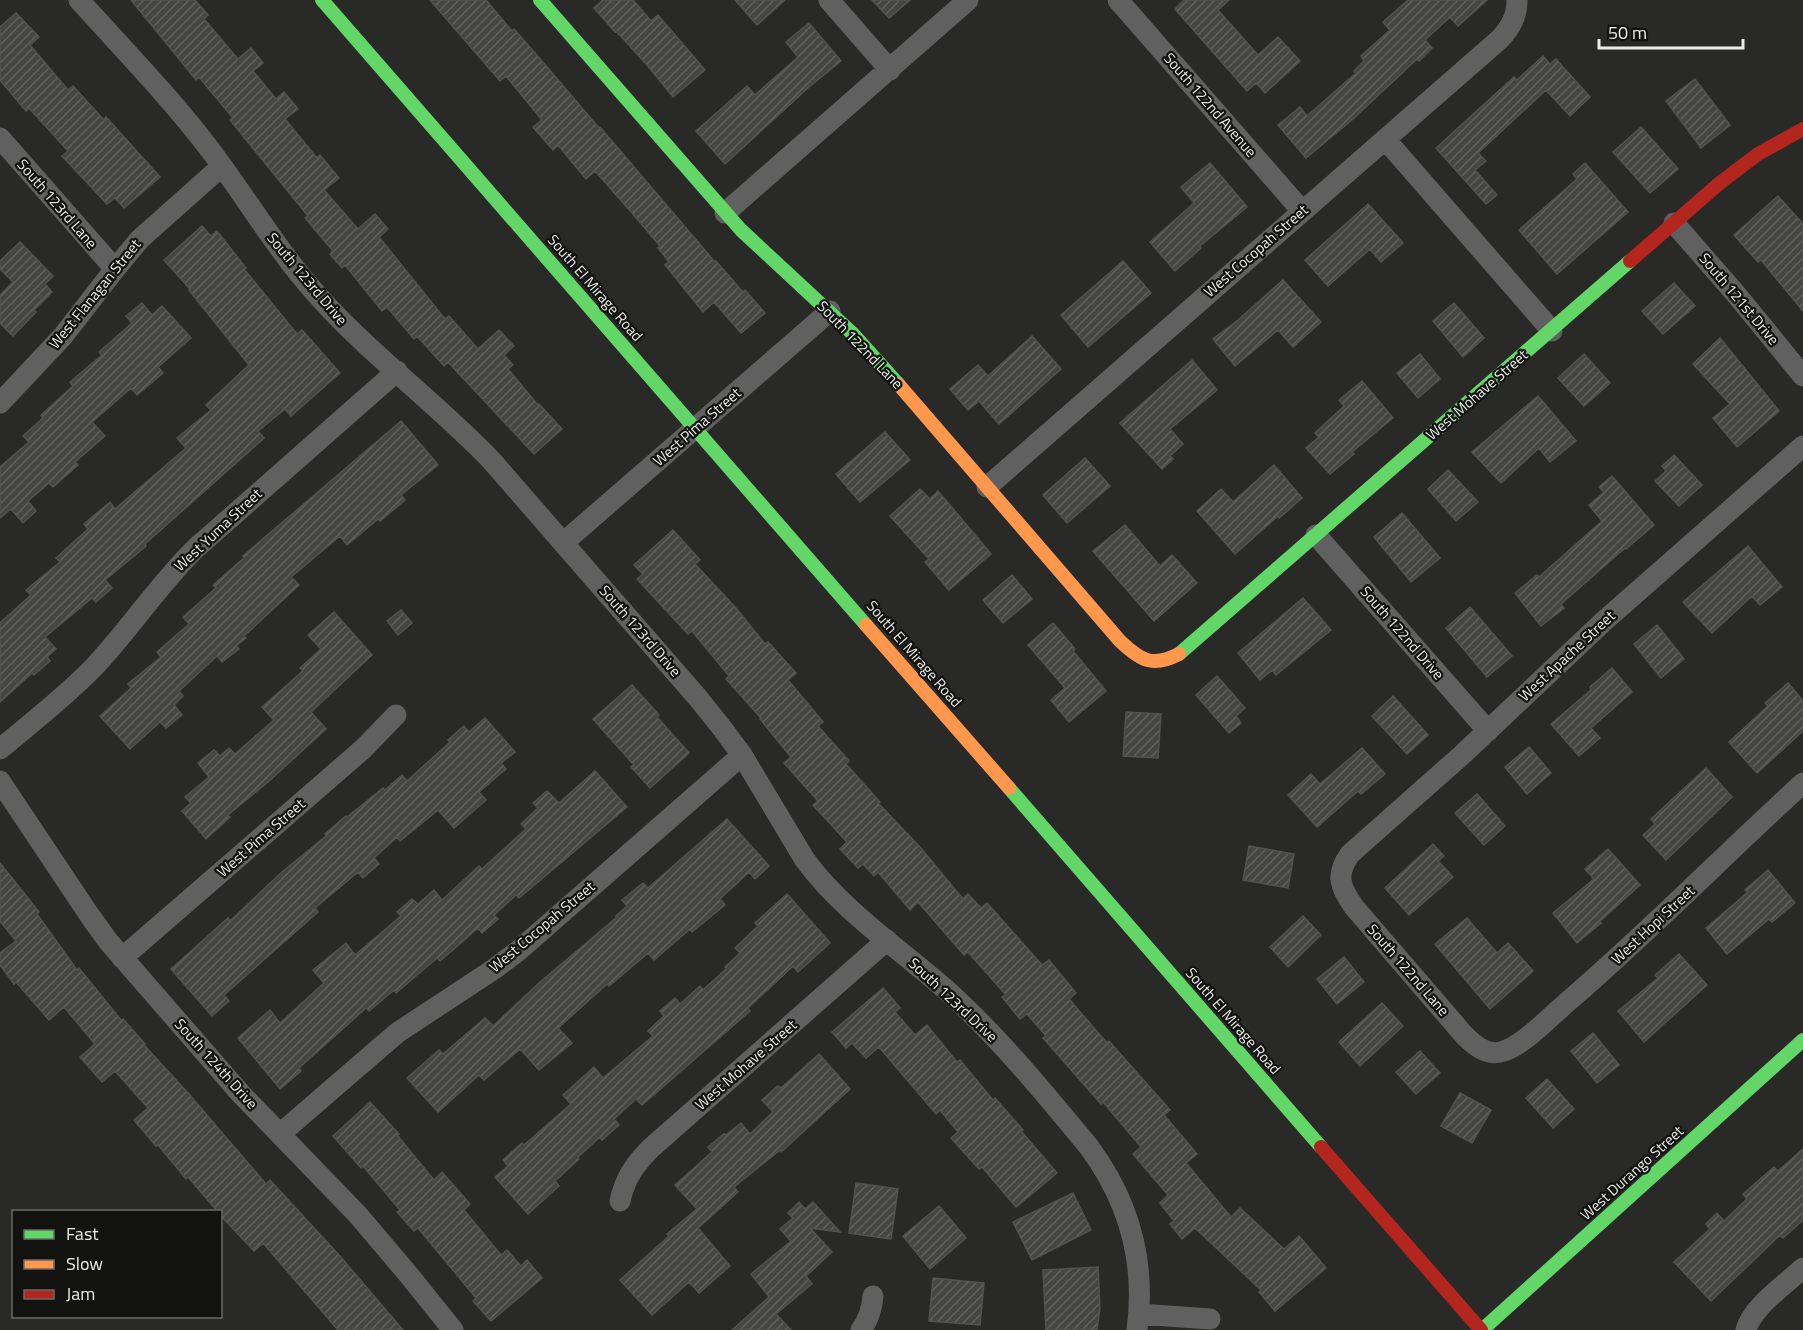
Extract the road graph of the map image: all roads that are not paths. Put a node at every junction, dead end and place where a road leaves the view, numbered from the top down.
1 (79, 0) edge
2 (322, 0) edge
3 (540, 0) edge
4 (829, 0) edge
5 (968, 0) edge
6 (1118, 0) edge
7 (1517, 5) edge
8 (890, 70) junction
9 (1803, 129) edge
10 (0, 138) edge
11 (1385, 139) junction
12 (222, 166) junction
13 (1302, 211) junction
14 (725, 213) junction
15 (1674, 223) junction
16 (115, 269) junction
17 (830, 311) junction
18 (1552, 331) junction
19 (397, 371) junction
20 (1803, 376) edge
21 (0, 403) edge
22 (695, 428) junction
23 (1803, 447) edge
24 (987, 487) junction
25 (1316, 535) junction
26 (563, 543) junction
27 (1153, 663) joint
28 (396, 715) dead end
29 (1488, 731) junction
30 (0, 749) edge
31 (741, 756) junction
32 (0, 781) edge
33 (1803, 783) edge
34 (1341, 874) joint
35 (887, 940) junction
36 (122, 958) junction
37 (1803, 1040) edge
38 (1492, 1053) joint
39 (280, 1134) junction
40 (620, 1201) dead end
41 (1803, 1268) edge
42 (873, 1296) dead end
43 (1139, 1313) edge
44 (1210, 1319) dead end
45 (453, 1330) edge
46 (861, 1330) edge
47 (1481, 1330) edge
48 (1746, 1330) edge

1 - 12 street, South 123rd Drive
2 - 22 street, South El Mirage Road
3 - 14 street, South 122nd Lane
4 - 8 street
5 - 8 street
6 - 13 street, South 122nd Avenue
7 - 11 street, West Cocopah Street
8 - 14 street
9 - 15 street, West Mohave Street
10 - 16 street, South 123rd Lane
11 - 13 street, West Cocopah Street
11 - 18 street
12 - 16 street, West Flanagan Street
12 - 19 street, South 123rd Drive
13 - 24 street, West Cocopah Street
14 - 17 street, South 122nd Lane
15 - 18 street, West Mohave Street
15 - 20 street, South 121st Drive
16 - 21 street, West Flanagan Street
17 - 22 street, West Pima Street
17 - 24 street, South 122nd Lane
18 - 25 street, West Mohave Street
19 - 26 street, South 123rd Drive
19 - 30 street, West Yuma Street
22 - 26 street, West Pima Street
22 - 47 street, South El Mirage Road
23 - 29 street, West Apache Street
24 - 27 street, South 122nd Lane
25 - 27 street, West Mohave Street
25 - 29 street, South 122nd Drive
26 - 31 street, South 123rd Drive
28 - 36 street, West Pima Street
29 - 34 street, West Apache Street
31 - 35 street, South 123rd Drive
31 - 39 street, West Cocopah Street
32 - 36 street, South 124th Drive
33 - 38 street, West Hopi Street
34 - 38 street, South 122nd Lane
35 - 40 street, West Mohave Street
35 - 43 street, South 123rd Drive
36 - 39 street, South 124th Drive
37 - 47 street, West Durango Street
39 - 45 street, South 124th Drive
41 - 48 street
42 - 46 street
43 - 44 street

